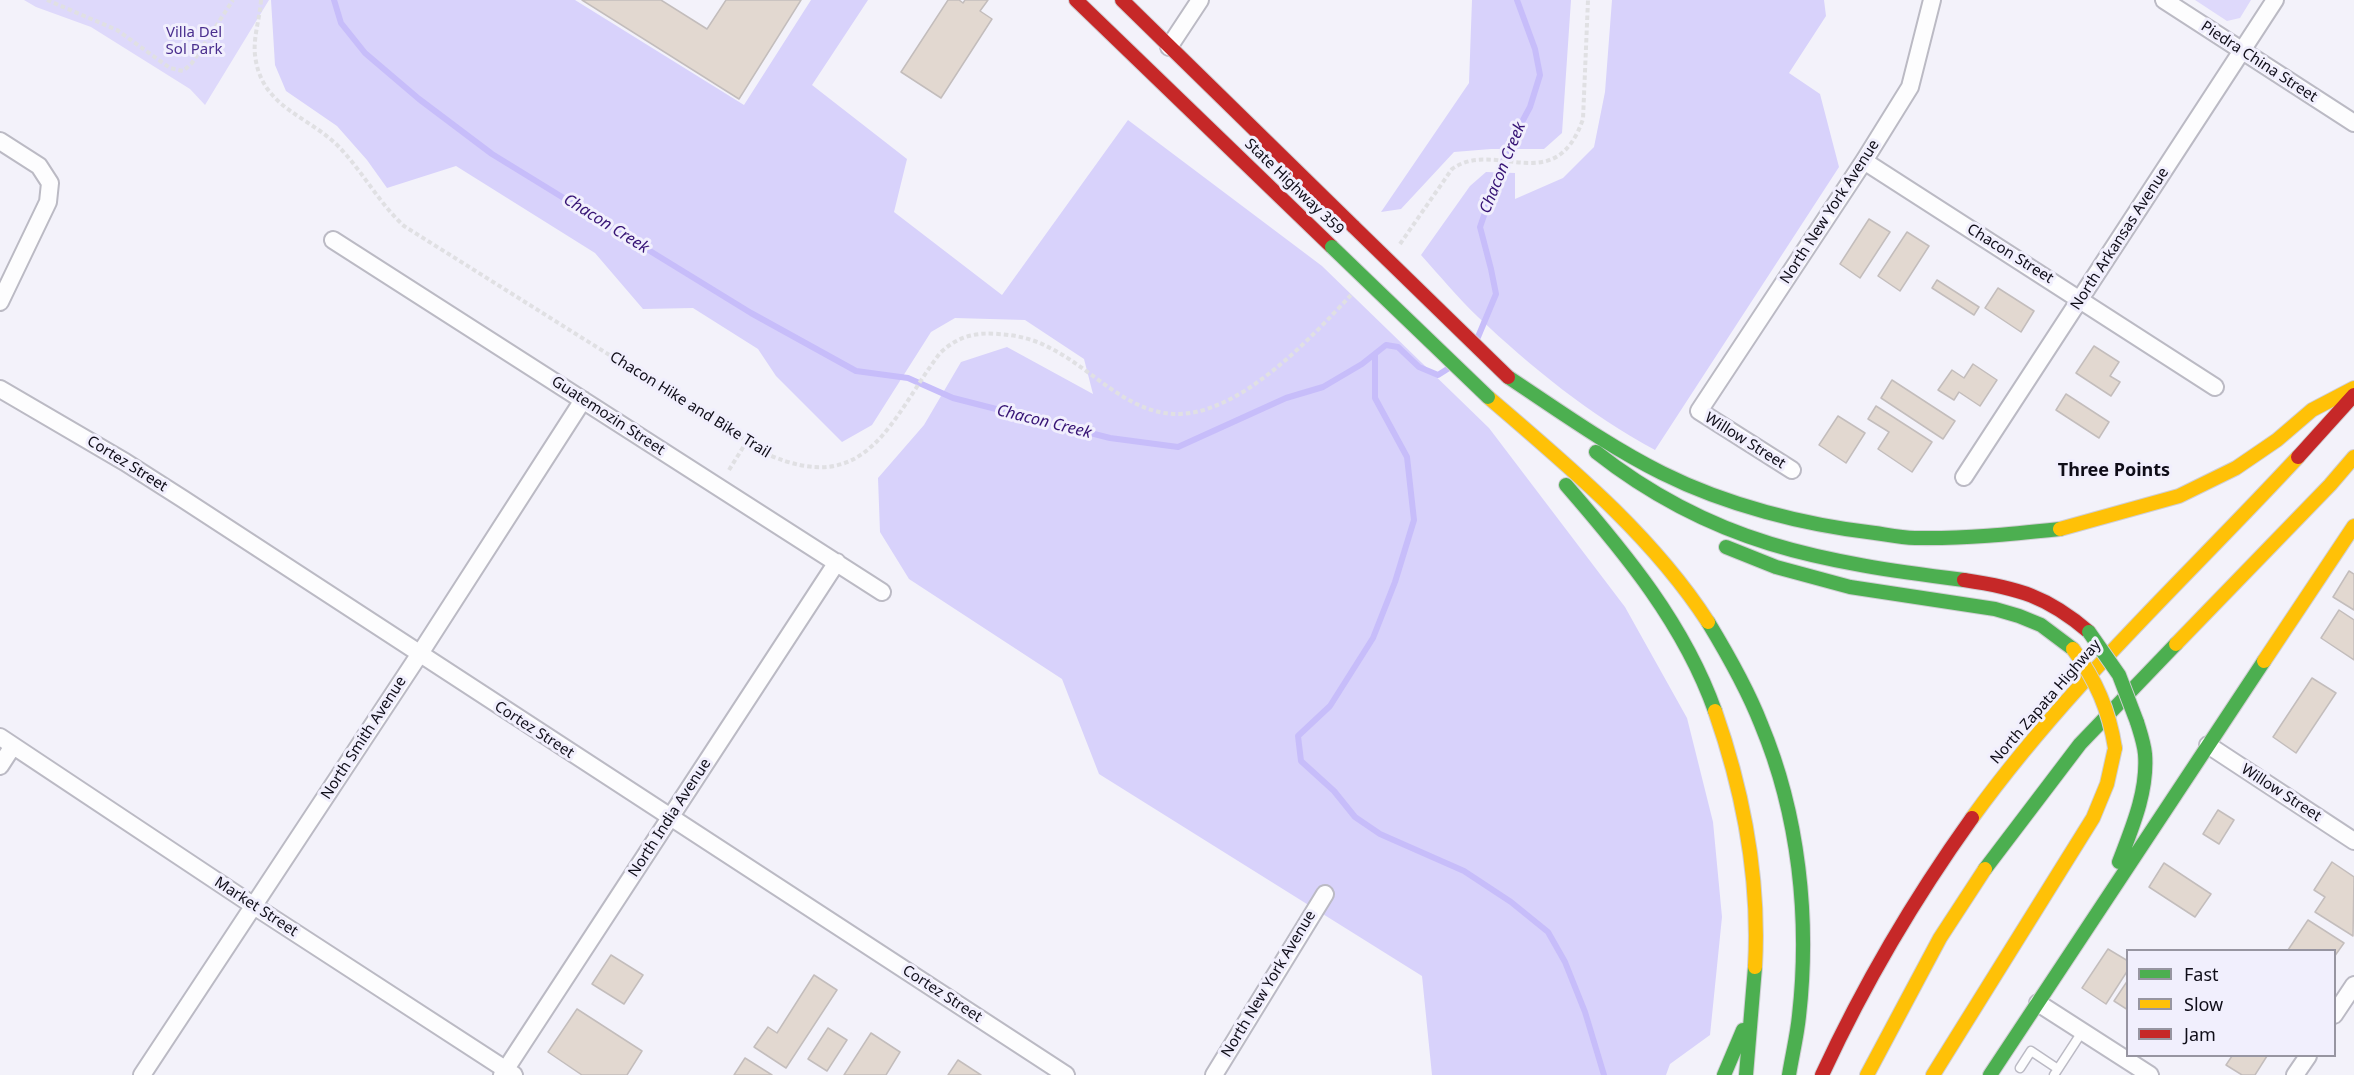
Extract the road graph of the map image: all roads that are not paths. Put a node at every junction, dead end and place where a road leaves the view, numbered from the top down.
1 (1076, 0) edge
2 (1122, 0) edge
3 (1200, 0) edge
4 (1932, 0) edge
5 (2164, 0) edge
6 (2275, 0) edge
7 (1169, 47) junction
8 (2243, 51) junction
9 (2354, 123) edge
10 (0, 141) edge
11 (1864, 162) junction
12 (333, 240) dead end
13 (2080, 299) junction
14 (0, 302) edge
15 (1508, 377) junction
16 (2215, 387) dead end
17 (2354, 388) edge
18 (0, 389) edge
19 (2354, 395) edge
20 (1488, 397) junction
21 (583, 400) junction
22 (1699, 411) joint
23 (1543, 419) dead end
24 (1580, 455) dead end
25 (2354, 457) edge
26 (1792, 470) dead end
27 (1964, 477) dead end
28 (1642, 501) dead end
29 (2354, 526) edge
30 (1712, 541) dead end
31 (837, 562) junction
32 (882, 592) dead end
33 (419, 655) junction
34 (6, 741) edge
35 (2208, 745) junction
36 (0, 766) edge
37 (670, 818) junction
38 (2354, 841) edge
39 (1325, 894) dead end
40 (2107, 897) junction
41 (254, 906) junction
42 (2354, 985) edge
43 (2038, 1003) junction
44 (2336, 1012) edge
45 (1751, 1014) junction
46 (2082, 1032) junction
47 (2307, 1057) edge
48 (2020, 1068) dead end
49 (2056, 1072) edge
50 (507, 1073) edge
51 (142, 1075) edge
52 (1066, 1075) edge
53 (1214, 1075) edge
54 (1724, 1075) edge
55 (1746, 1075) edge
56 (1757, 1075) edge
57 (1789, 1075) edge
58 (1822, 1075) edge
59 (1867, 1075) edge
60 (1933, 1075) edge
61 (1990, 1075) edge
62 (2150, 1075) edge
63 (2295, 1075) edge

1 - 20 main road, State Highway 359, bridge
2 - 7 main road, State Highway 359
3 - 7 street
4 - 11 street, North New York Avenue
5 - 8 street, Piedra China Street
6 - 8 street, North Arkansas Avenue
7 - 15 main road, State Highway 359, bridge
8 - 9 street, Piedra China Street
8 - 13 street, North Arkansas Avenue
10 - 14 street
11 - 13 street, Chacon Street
11 - 22 street, North New York Avenue
12 - 21 street, Guatemozin Street
13 - 16 street, Chacon Street
13 - 27 street, North Arkansas Avenue
15 - 17 main road
15 - 23 main road
15 - 40 main road, bridge
18 - 33 street, Cortez Street
19 - 58 main road, North Zapata Highway
20 - 45 main road
20 - 57 main road
21 - 31 street, Guatemozin Street
21 - 33 street, North Smith Avenue
22 - 26 street, Willow Street
24 - 28 main road
25 - 59 main road
29 - 35 main road
30 - 60 main road, bridge
31 - 32 street, Guatemozin Street
31 - 37 street, North India Avenue
33 - 37 street, Cortez Street
33 - 41 street, North Smith Avenue
34 - 36 street
34 - 41 street, Market Street
35 - 38 street, Willow Street
35 - 40 main road
37 - 50 street, North India Avenue
37 - 52 street, Cortez Street
39 - 53 street, North New York Avenue
40 - 43 main road
41 - 50 street, Market Street
41 - 51 street, North Smith Avenue
42 - 44 street
43 - 46 street
43 - 61 main road
45 - 54 main road
45 - 55 main road
45 - 56 main road
46 - 49 lane
46 - 62 street
47 - 63 street
48 - 49 lane

